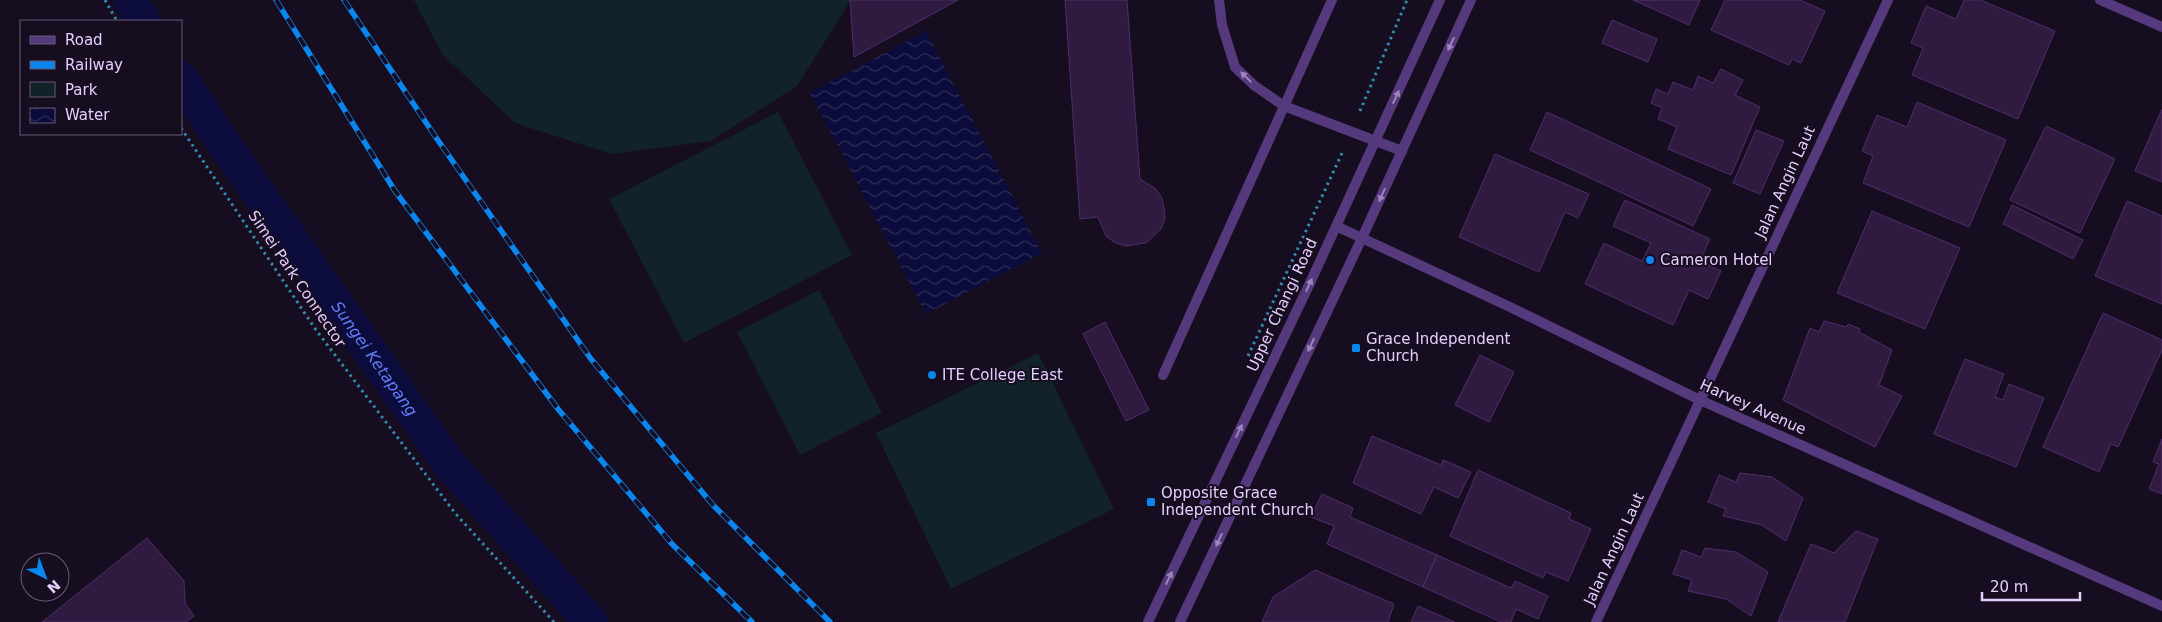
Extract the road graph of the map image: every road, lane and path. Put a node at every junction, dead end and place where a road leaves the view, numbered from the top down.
1 (105, 0) edge
2 (1219, 0) edge
3 (1332, 0) edge
4 (1407, 0) edge
5 (1440, 0) edge
6 (1471, 0) edge
7 (1888, 0) edge
8 (2100, 0) edge
9 (116, 20) edge
10 (2162, 27) edge
11 (1284, 106) junction
12 (182, 129) edge
13 (1351, 132) junction
14 (1375, 141) junction
15 (1402, 151) junction
16 (1336, 226) junction
17 (1362, 238) junction
18 (1245, 362) dead end
19 (1163, 375) dead end
20 (1700, 400) junction
21 (2162, 606) edge
22 (554, 622) edge
23 (1148, 622) edge
24 (1180, 622) edge
25 (1596, 622) edge

1 - 9 path
11 -> 2 street
3 - 11 street
4 - 13 path
14 -> 5 street, Upper Changi Road
6 -> 15 street
7 - 20 street, Jalan Angin Laut
8 - 10 street
11 - 13 street
11 - 19 street
12 - 22 path, Simei Park Connector
13 - 14 street
13 - 18 path
14 - 15 street
14 - 16 street, Upper Changi Road
15 -> 17 street
16 - 17 street, Harvey Avenue
23 -> 16 street, Upper Changi Road
17 - 20 street, Harvey Avenue
17 -> 24 street
20 - 21 street, Harvey Avenue
20 - 25 street, Jalan Angin Laut

